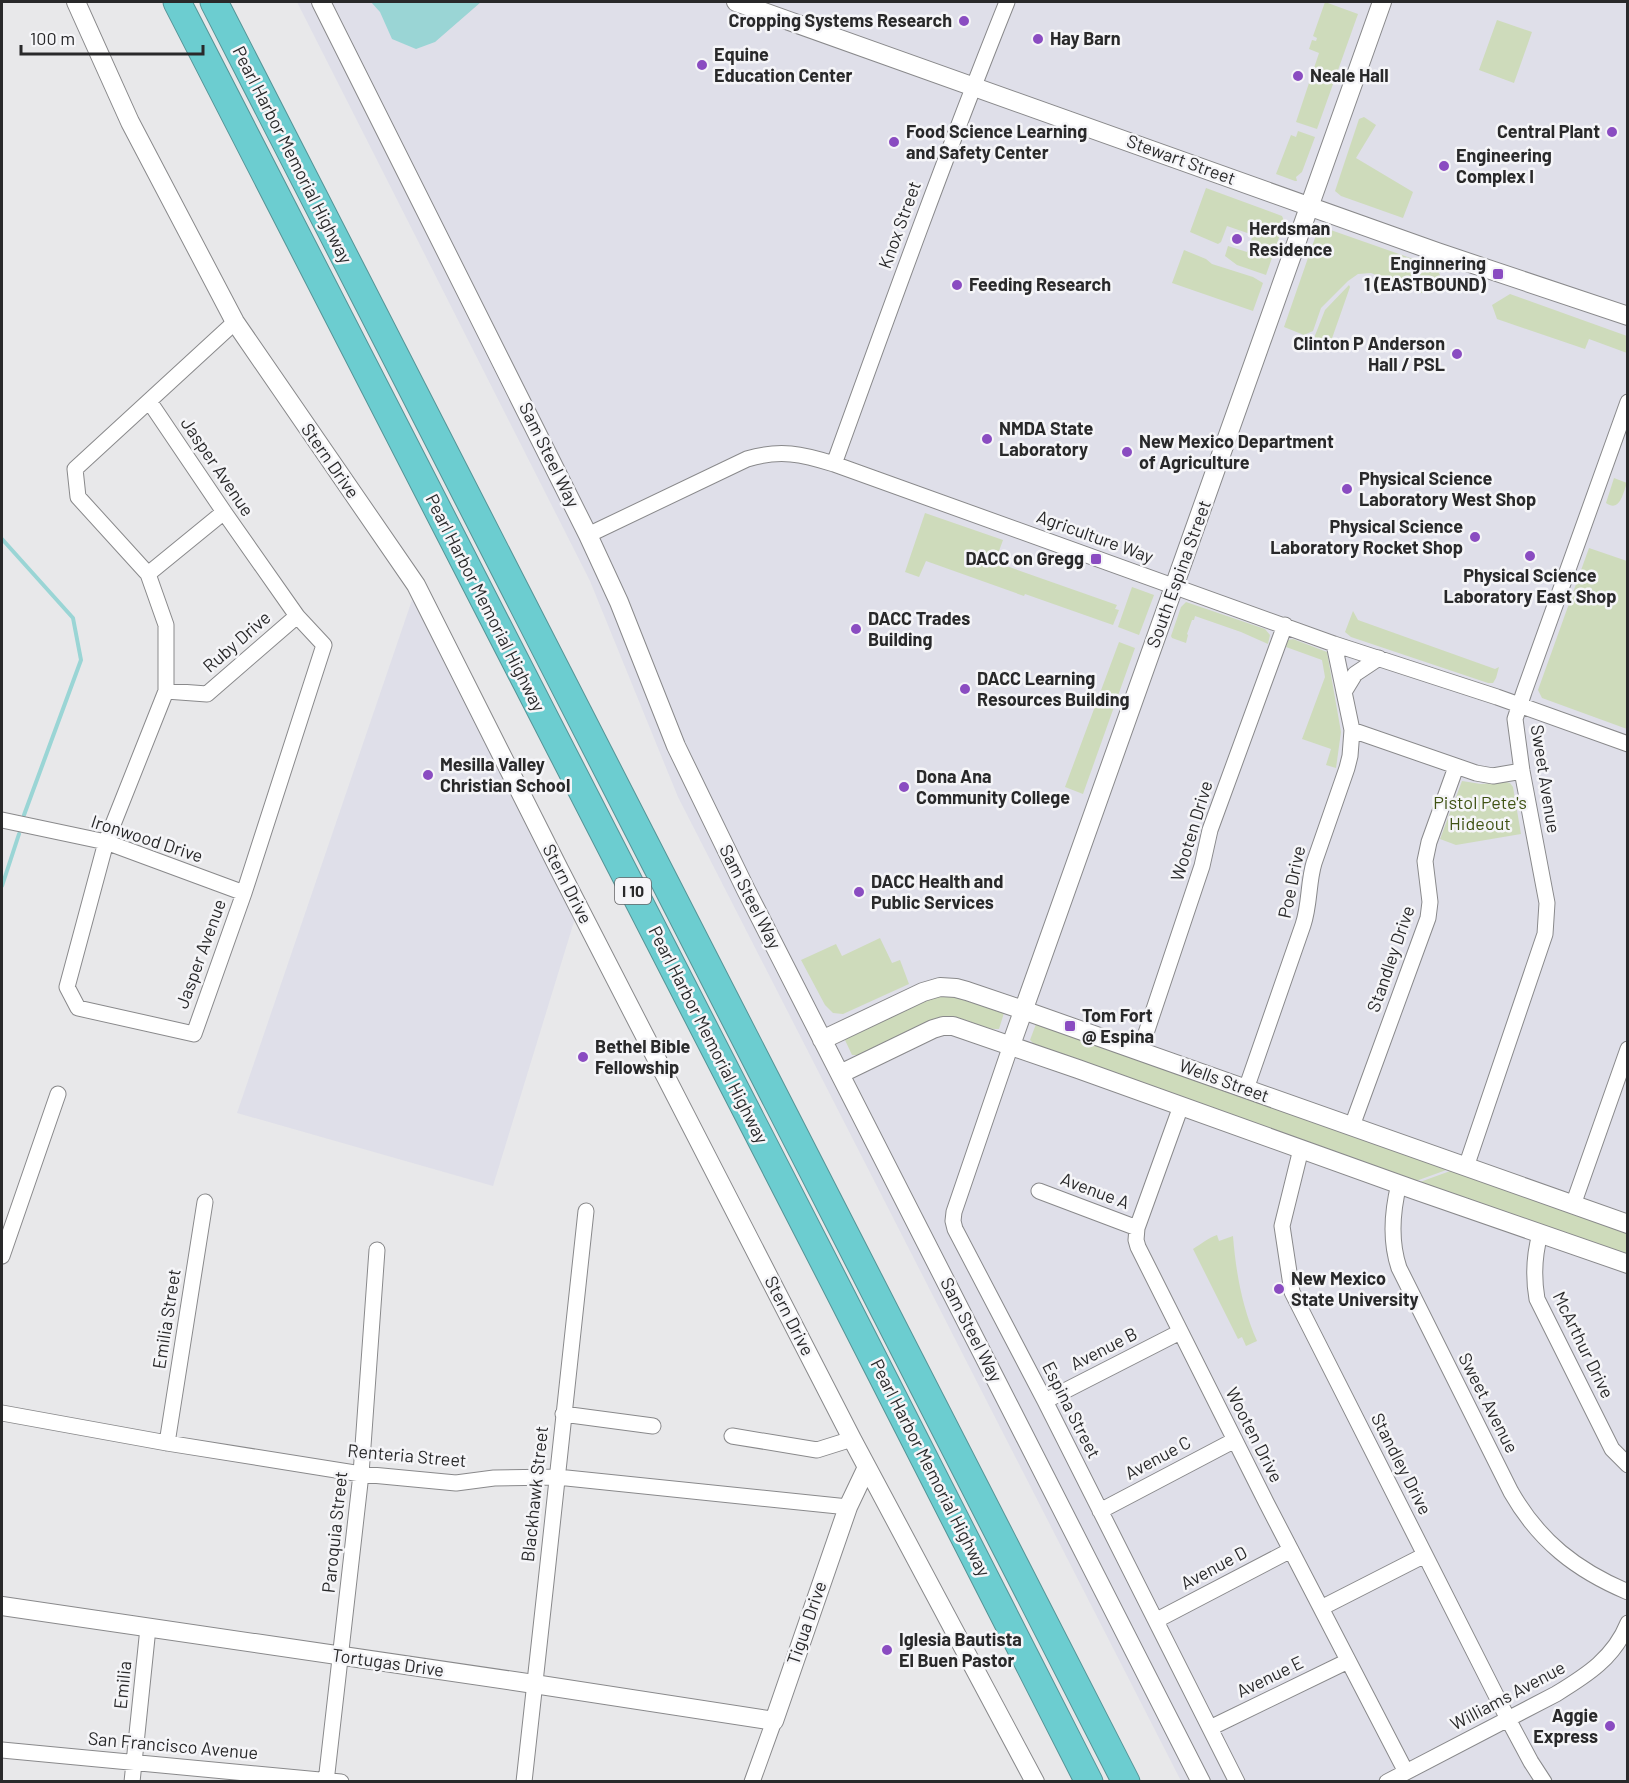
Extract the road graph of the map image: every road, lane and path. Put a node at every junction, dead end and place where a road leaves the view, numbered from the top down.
1 (76, 2) edge
2 (166, 2) edge
3 (177, 2) edge
4 (214, 2) edge
5 (321, 2) edge
6 (736, 2) edge
7 (1007, 2) edge
8 (1382, 2) edge
9 (973, 86) junction
10 (1309, 206) junction
11 (293, 229) junction
12 (1628, 316) edge
13 (235, 322) junction
14 (149, 401) junction
15 (1628, 402) edge
16 (834, 464) junction
17 (224, 512) junction
18 (588, 535) junction
19 (148, 574) junction
20 (1174, 587) junction
21 (297, 616) junction
22 (1284, 625) junction
23 (1334, 644) junction
24 (1379, 658) junction
25 (166, 691) junction
26 (1344, 692) junction
27 (1519, 705) junction
28 (1352, 730) junction
29 (1628, 744) edge
30 (1456, 766) junction
31 (1522, 771) junction
32 (2, 820) edge
33 (106, 842) junction
34 (244, 893) junction
35 (1023, 1010) junction
36 (822, 1040) junction
37 (1011, 1045) junction
38 (1628, 1049) edge
39 (1140, 1051) junction
40 (840, 1074) junction
41 (1246, 1089) junction
42 (58, 1094) dead end
43 (1180, 1106) junction
44 (1352, 1126) junction
45 (1301, 1149) junction
46 (1466, 1167) junction
47 (1399, 1184) junction
48 (1039, 1191) dead end
49 (205, 1202) dead end
50 (1573, 1205) junction
51 (586, 1211) dead end
52 (1628, 1224) edge
53 (1137, 1228) junction
54 (1540, 1234) junction
55 (377, 1250) dead end
56 (2, 1256) edge
57 (1628, 1264) edge
58 (1180, 1332) junction
59 (1045, 1401) junction
60 (2, 1413) edge
61 (563, 1414) junction
62 (652, 1426) dead end
63 (732, 1436) dead end
64 (852, 1439) junction
65 (1235, 1440) junction
66 (167, 1443) junction
67 (1628, 1465) edge
68 (867, 1467) junction
69 (361, 1473) junction
70 (557, 1477) junction
71 (848, 1508) junction
72 (1100, 1511) junction
73 (1290, 1550) junction
74 (1425, 1555) junction
75 (1628, 1592) edge
76 (2, 1606) edge
77 (1321, 1608) junction
78 (1156, 1620) junction
79 (1628, 1623) edge
80 (148, 1628) junction
81 (341, 1656) junction
82 (1348, 1661) junction
83 (534, 1684) junction
84 (1508, 1719) junction
85 (774, 1721) junction
86 (1210, 1728) junction
87 (2, 1750) edge
88 (134, 1762) junction
89 (1406, 1772) junction
90 (331, 1781) edge
91 (132, 1782) edge
92 (524, 1782) edge
93 (752, 1782) edge
94 (1035, 1782) edge
95 (1089, 1782) edge
96 (1126, 1782) edge
97 (1201, 1782) edge
98 (1237, 1782) edge
99 (1387, 1782) edge
100 (1544, 1782) edge

1 - 13 street, Stern Drive
2 - 11 highway
3 - 11 highway, Pearl Harbor Memorial Highway / I 10
4 - 96 highway, Pearl Harbor Memorial Highway / I 10
5 - 18 street, Sam Steel Way
6 - 9 street, Stewart Street
7 - 9 street, Knox Street
8 - 10 street, South Espina Street
9 - 10 street, Stewart Street
9 - 16 street, Knox Street
10 - 12 street, Stewart Street
10 - 20 street, South Espina Street
11 - 95 highway, Pearl Harbor Memorial Highway / I 10
13 - 14 street, Jasper Avenue
13 - 64 street, Stern Drive
14 - 17 street, Jasper Avenue
14 - 19 street, Jasper Avenue
15 - 27 street, Sweet Avenue
16 - 18 street, Agriculture Way
16 - 20 street, Agriculture Way
17 - 19 street
17 - 21 street, Jasper Avenue
18 - 36 street, Sam Steel Way
19 - 25 street, Jasper Avenue
20 - 22 street, Agriculture Way
20 - 35 street, South Espina Street
21 - 25 street, Ruby Drive
21 - 34 street, Jasper Avenue
22 - 23 street, Agriculture Way
22 - 39 street, Wooten Drive
23 - 24 street, Agriculture Way
23 - 26 street, Poe Drive
24 - 26 street
24 - 27 street, Agriculture Way
25 - 33 street, Jasper Avenue
26 - 28 street, Poe Drive
27 - 29 street, Agriculture Way
27 - 31 street, Sweet Avenue
28 - 30 street
28 - 41 street, Poe Drive
30 - 31 street
30 - 44 street, Standley Drive
31 - 46 street, Sweet Avenue
32 - 33 street, Ironwood Drive
33 - 34 street, Ironwood Drive
33 - 34 street, Jasper Avenue
35 - 36 street, Wells Street
35 - 37 street, South Espina Street
35 - 39 street, Wells Street
36 - 40 street, Sam Steel Way
37 - 40 street, Wells Street
37 - 43 street, Wells Street
37 - 59 street, Espina Street
38 - 50 street
39 - 41 street, Wells Street
40 - 97 street, Sam Steel Way
41 - 44 street, Wells Street
42 - 56 street
43 - 45 street, Wells Street
43 - 53 street
44 - 46 street, Wells Street
45 - 47 street, Wells Street
45 - 74 street, Standley Drive
46 - 50 street, Wells Street
47 - 54 street, Wells Street
47 - 75 street, Sweet Avenue
48 - 53 street, Avenue A
49 - 66 street, Emilia Street
50 - 52 street, Wells Street
51 - 61 street, Blackhawk Street
53 - 58 street, Wooten Drive
54 - 57 street, Wells Street
54 - 67 street, McArthur Drive
55 - 69 street, Paroquia Street
58 - 59 street, Avenue B
58 - 65 street, Wooten Drive
59 - 72 street, Espina Street
60 - 66 street, Renteria Street
61 - 62 street
61 - 70 street, Blackhawk Street
63 - 64 street
64 - 68 street, Stern Drive
65 - 72 street, Avenue C
65 - 73 street, Wooten Drive
66 - 69 street, Renteria Street
68 - 71 street, Tigua Drive
68 - 94 street, Stern Drive
69 - 70 street, Renteria Street
69 - 81 street, Paroquia Street
70 - 71 street, Renteria Street
70 - 83 street, Blackhawk Street
71 - 85 street, Tigua Drive
72 - 78 street, Espina Street
73 - 77 street, Wooten Drive
73 - 78 street, Avenue D
74 - 77 street
74 - 84 street, Standley Drive
76 - 80 street, Tortugas Drive
77 - 82 street, Wooten Drive
78 - 86 street, Espina Street
79 - 84 street, Williams Avenue
80 - 81 street, Tortugas Drive
80 - 88 street, Emilia
81 - 83 street, Tortugas Drive
81 - 90 street, Paroquia Street
82 - 86 street, Avenue E
82 - 89 street, Wooten Drive
83 - 85 street, Tortugas Drive
83 - 92 street, Blackhawk Street
84 - 89 street, Williams Avenue
84 - 100 street, Standley Drive
85 - 93 street, Tigua Drive
86 - 98 street, Espina Street
87 - 88 street, San Francisco Avenue
88 - 90 street, San Francisco Avenue
88 - 91 street, Emilia
89 - 99 street, Williams Avenue

